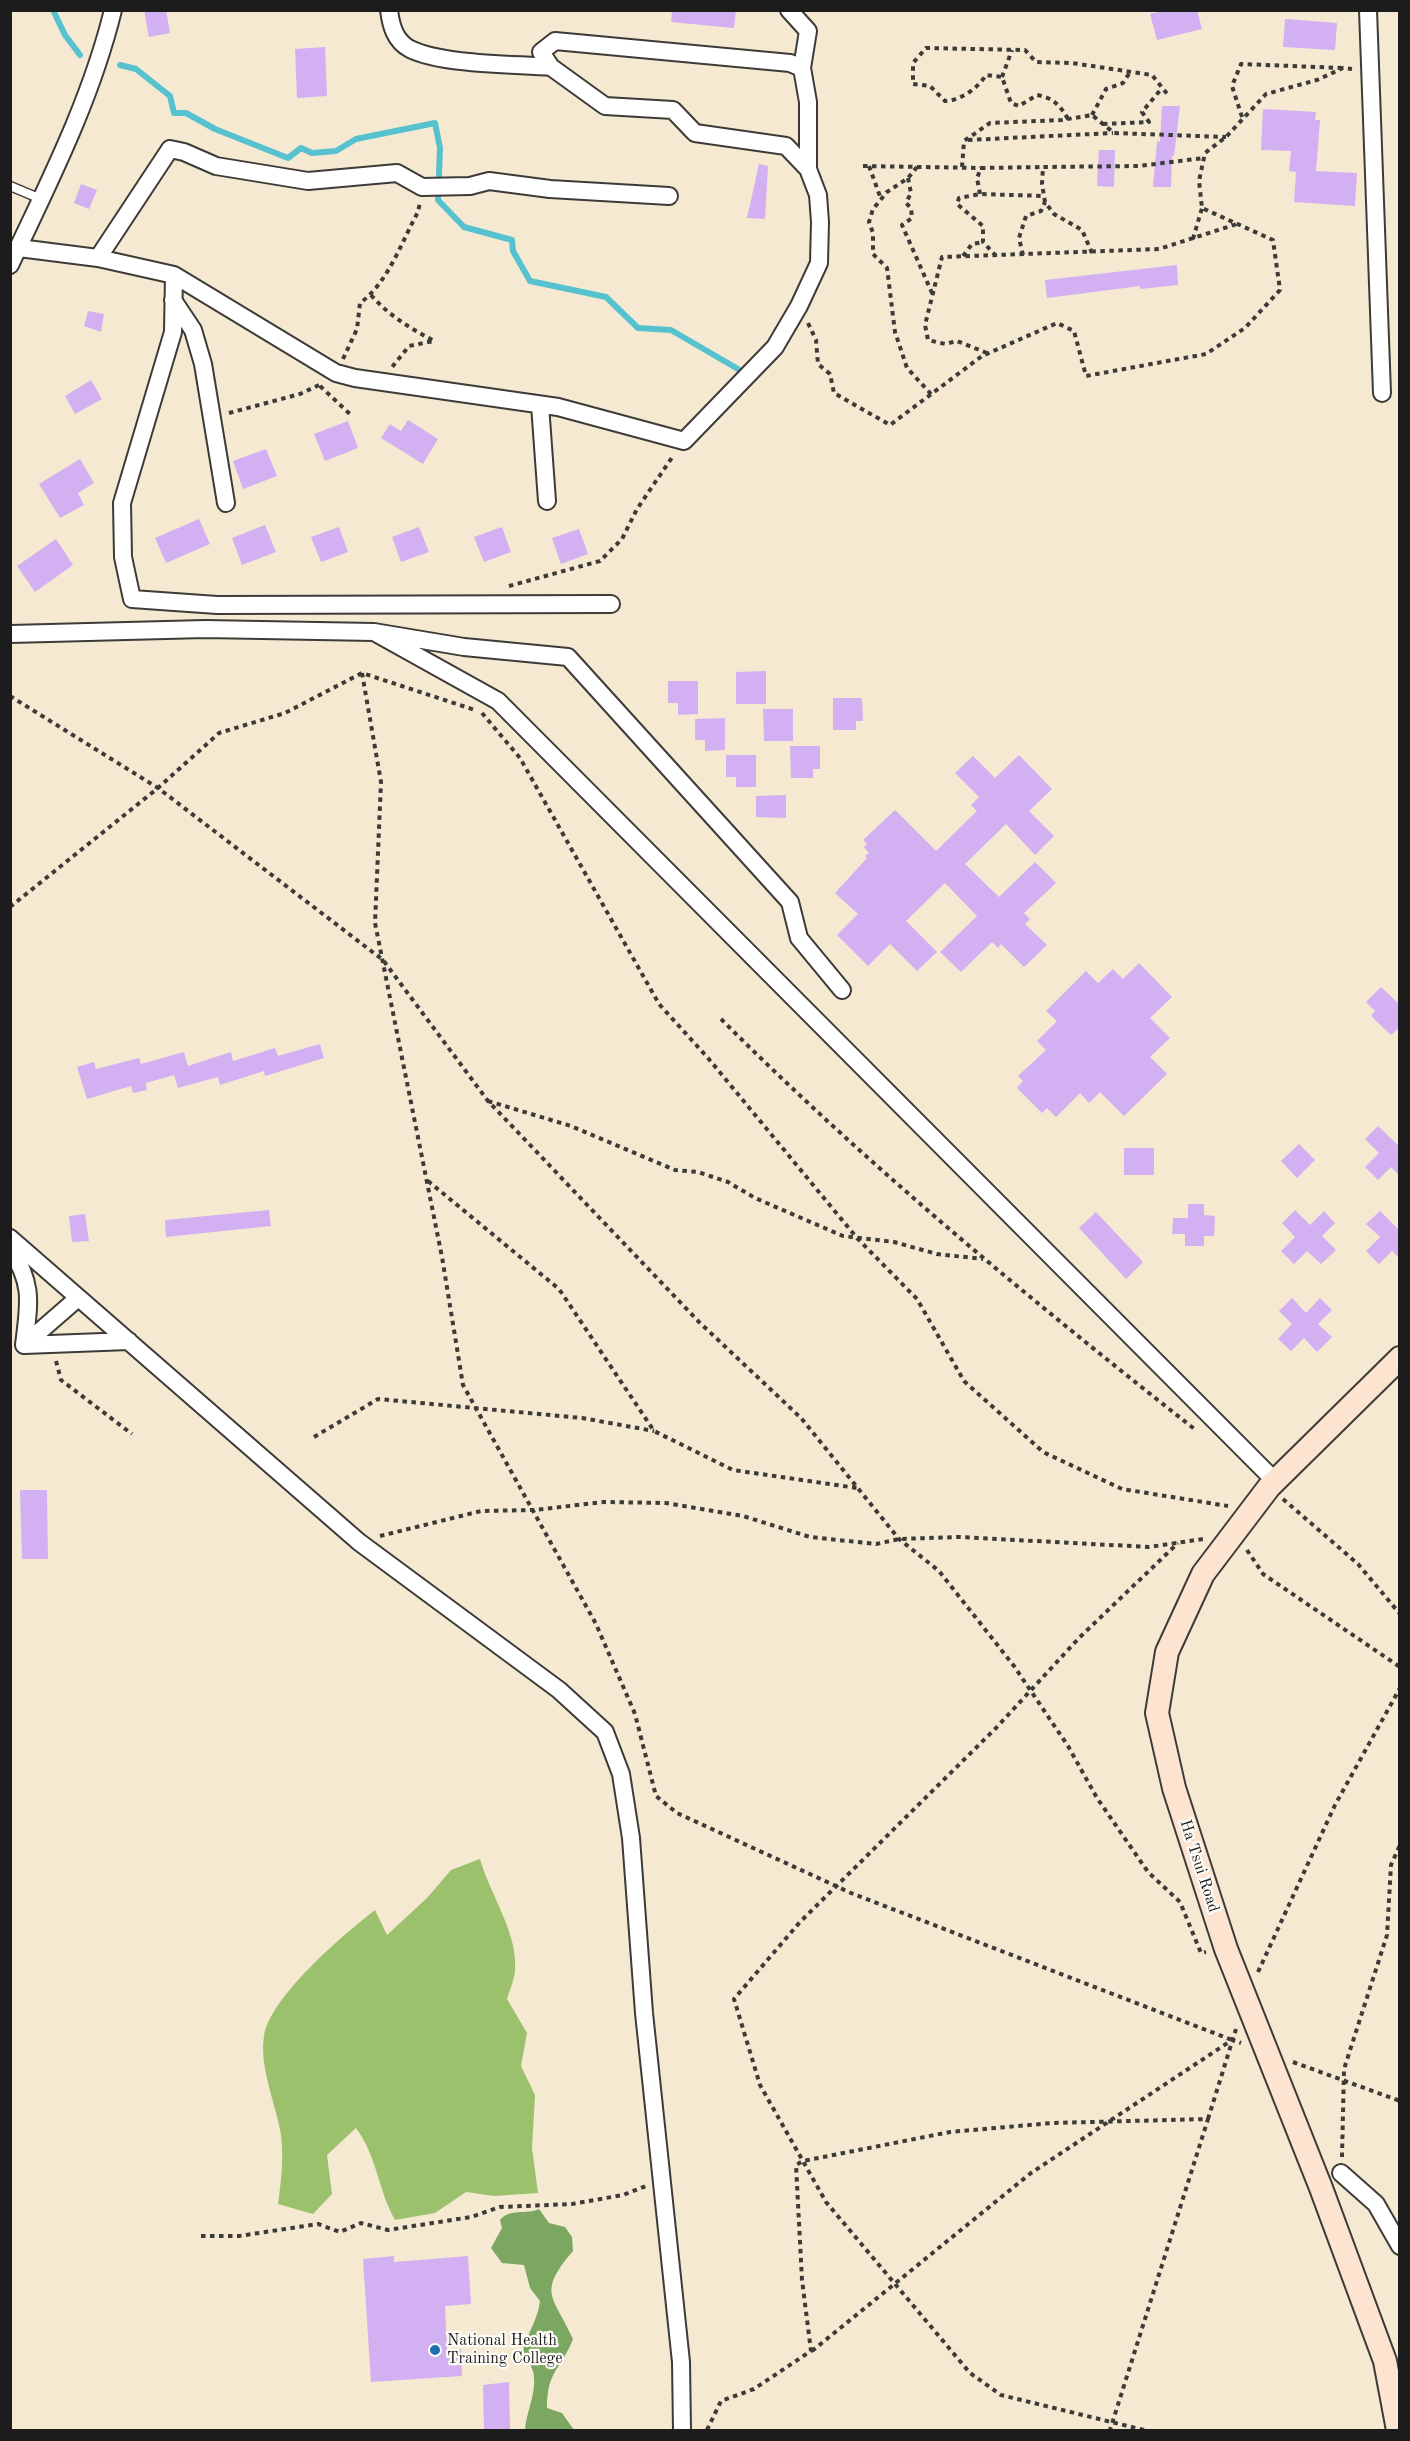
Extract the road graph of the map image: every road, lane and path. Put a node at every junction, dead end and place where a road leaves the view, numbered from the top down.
1 (113, 10) edge
2 (389, 10) edge
3 (789, 10) edge
4 (1368, 10) edge
5 (1012, 50) junction
6 (551, 67) junction
7 (802, 68) junction
8 (1351, 69) junction
9 (1371, 69) junction
10 (1130, 72) junction
11 (1002, 77) junction
12 (1162, 88) junction
13 (1168, 95) dead end
14 (1092, 115) junction
15 (1242, 118) junction
16 (1068, 119) junction
17 (1103, 124) junction
18 (1114, 133) junction
19 (1226, 137) junction
20 (964, 141) junction
21 (1204, 158) junction
22 (863, 166) dead end
23 (869, 166) junction
24 (917, 166) junction
25 (1043, 167) junction
26 (962, 168) junction
27 (981, 168) junction
28 (808, 169) junction
29 (908, 178) junction
30 (10, 186) edge
31 (422, 187) junction
32 (980, 194) junction
33 (669, 196) dead end
34 (1044, 196) junction
35 (41, 199) junction
36 (881, 199) junction
37 (1045, 202) junction
38 (1202, 208) junction
39 (1238, 224) junction
40 (1193, 239) junction
41 (983, 242) junction
42 (19, 248) junction
43 (1092, 253) junction
44 (1023, 255) junction
45 (996, 256) junction
46 (963, 257) junction
47 (98, 258) junction
48 (10, 265) edge
49 (174, 275) junction
50 (932, 294) junction
51 (371, 295) junction
52 (173, 300) junction
53 (800, 306) junction
54 (987, 353) junction
55 (336, 373) junction
56 (382, 382) junction
57 (319, 385) dead end
58 (1382, 393) dead end
59 (931, 394) junction
60 (540, 405) junction
61 (213, 420) junction
62 (684, 441) junction
63 (548, 501) dead end
64 (226, 503) dead end
65 (492, 604) junction
66 (611, 604) dead end
67 (374, 632) junction
68 (10, 634) edge
69 (362, 674) junction
70 (10, 696) edge
71 (158, 788) junction
72 (10, 907) edge
73 (383, 960) junction
74 (842, 990) dead end
75 (721, 1019) dead end
76 (488, 1101) junction
77 (427, 1180) junction
78 (10, 1238) edge
79 (857, 1238) junction
80 (10, 1248) edge
81 (984, 1259) junction
82 (78, 1298) junction
83 (129, 1341) junction
84 (20, 1345) junction
85 (52, 1345) junction
86 (1400, 1359) edge
87 (476, 1408) junction
88 (654, 1431) junction
89 (132, 1434) dead end
90 (314, 1437) dead end
91 (1205, 1437) dead end
92 (1272, 1484) junction
93 (858, 1488) junction
94 (534, 1510) junction
95 (1253, 1510) junction
96 (1235, 1534) junction
97 (899, 1539) junction
98 (359, 1542) junction
99 (1178, 1543) junction
100 (1400, 1614) edge
101 (1400, 1666) edge
102 (1400, 1688) edge
103 (1030, 1691) junction
104 (1400, 1845) edge
105 (837, 1887) junction
106 (1226, 1948) junction
107 (1247, 2002) junction
108 (1232, 2040) junction
109 (1267, 2053) junction
110 (1344, 2080) junction
111 (1400, 2101) edge
112 (1106, 2123) junction
113 (1204, 2133) junction
114 (803, 2161) junction
115 (1341, 2173) joint
116 (661, 2181) junction
117 (201, 2236) dead end
118 (1400, 2246) edge
119 (894, 2284) junction
120 (811, 2351) junction
121 (1112, 2423) junction
122 (682, 2430) edge
123 (706, 2430) edge
124 (1110, 2430) edge
125 (1144, 2430) edge
126 (1398, 2430) edge

1 - 35 street
2 - 6 street
3 - 7 street
4 - 9 street
5 - 10 path
5 - 11 path
5 - 11 path
6 - 7 street
6 - 28 street
7 - 28 street
8 - 9 path
8 - 15 path
8 - 15 path
9 - 58 street
10 - 12 path
10 - 14 path
11 - 16 path
12 - 13 path
12 - 17 path
14 - 16 path
14 - 17 path
15 - 19 path
16 - 20 path
17 - 18 path
18 - 19 path
18 - 20 path
19 - 21 path
20 - 26 path
21 - 25 path
21 - 38 path
22 - 23 path
23 - 24 path
23 - 36 path
24 - 26 path
24 - 29 path
25 - 27 path
25 - 34 path
26 - 27 path
27 - 32 path
28 - 53 street
29 - 36 path
29 - 50 path
30 - 35 lane
31 - 33 street
31 - 47 street
31 - 51 path
32 - 34 path
32 - 41 path
34 - 37 path
35 - 42 street
36 - 59 path
37 - 43 path
37 - 44 path
38 - 39 path
38 - 40 path
39 - 40 path
39 - 54 path
40 - 43 path
41 - 45 path
41 - 46 path
42 - 47 street
42 - 48 street
43 - 44 path
44 - 45 path
45 - 46 path
46 - 50 path
47 - 49 street
49 - 52 street
49 - 55 street
50 - 54 path
51 - 55 path
51 - 56 path
52 - 61 street
52 - 65 street
53 - 59 path
53 - 62 street
54 - 59 path
55 - 56 street
56 - 60 street
57 - 61 path
60 - 62 street
60 - 63 street
61 - 64 street
62 - 65 path
65 - 66 street
67 - 68 street
67 - 74 street
67 - 92 street
69 - 71 path
69 - 73 path
69 - 79 path
70 - 71 path
71 - 72 path
71 - 73 path
73 - 76 path
73 - 77 path
75 - 81 path
76 - 79 path
76 - 93 path
77 - 87 path
77 - 88 path
78 - 82 street
79 - 81 path
79 - 95 path
80 - 84 street
81 - 91 path
82 - 83 street
82 - 84 street
83 - 85 street
83 - 98 street
84 - 85 street
85 - 89 path
86 - 92 street, Ha Tsui Road
87 - 88 path
87 - 90 path
87 - 94 path
88 - 93 path
92 - 95 street, Ha Tsui Road
92 - 100 path
93 - 97 path
94 - 97 path
94 - 98 path
94 - 105 path
95 - 96 street, Ha Tsui Road
96 - 99 path
96 - 101 path
96 - 106 street, Ha Tsui Road
97 - 99 path
97 - 103 path
98 - 116 street
99 - 103 path
102 - 107 path
103 - 105 path
103 - 106 path
104 - 110 path
105 - 108 path
105 - 114 path
106 - 107 street, Ha Tsui Road
107 - 108 path
107 - 109 street, Ha Tsui Road
108 - 109 path
108 - 112 path
108 - 113 path
109 - 110 path
109 - 126 street, Ha Tsui Road
110 - 111 path
110 - 115 path
112 - 113 path
112 - 114 path
112 - 119 path
113 - 121 path
114 - 119 path
114 - 120 path
115 - 118 street
116 - 117 path
116 - 122 street
119 - 120 path
119 - 121 path
120 - 123 path
121 - 124 path
121 - 125 path

